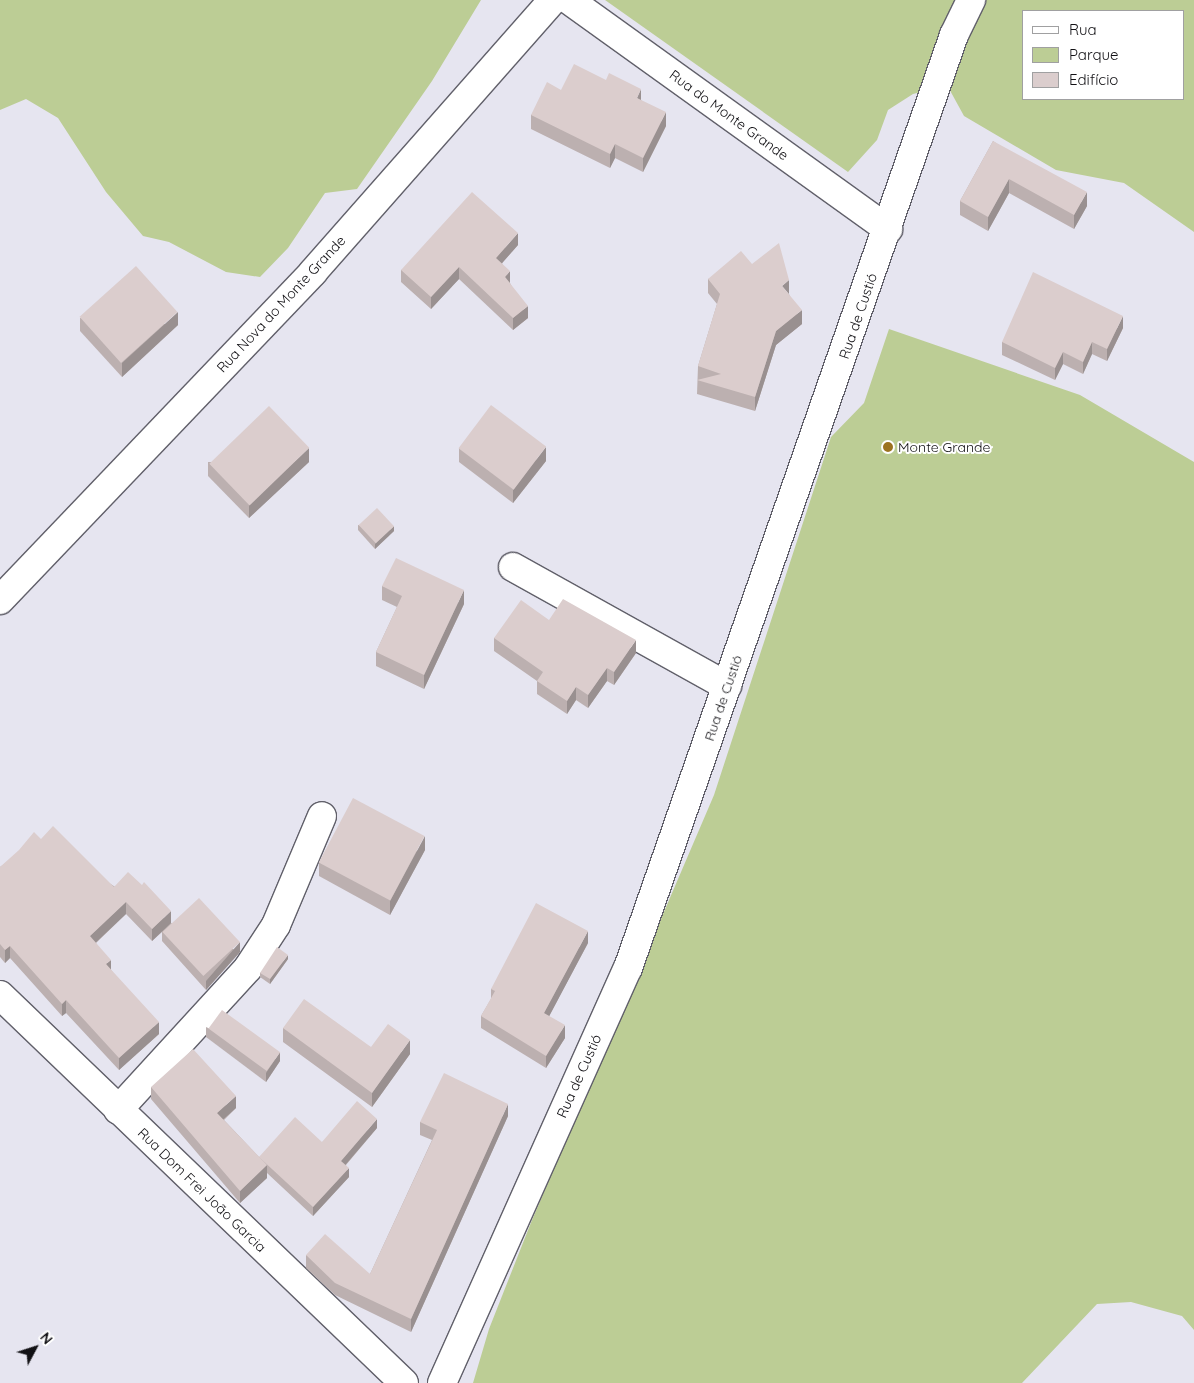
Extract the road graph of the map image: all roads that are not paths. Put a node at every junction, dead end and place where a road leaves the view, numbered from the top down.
1 (553, 0) edge
2 (569, 0) edge
3 (971, 0) edge
4 (888, 229) junction
5 (513, 567) dead end
6 (0, 600) edge
7 (727, 686) junction
8 (322, 816) dead end
9 (0, 995) edge
10 (118, 1110) junction
11 (404, 1383) edge
12 (442, 1383) edge

1 - 6 street, Rua Nova do Monte Grande
2 - 4 street, Rua do Monte Grande
3 - 4 street, Rua de Custió
4 - 7 street, Rua de Custió
5 - 7 street
7 - 12 street, Rua de Custió
8 - 10 street
9 - 10 street, Rua Dom Frei João Garcia
10 - 11 street, Rua Dom Frei João Garcia

